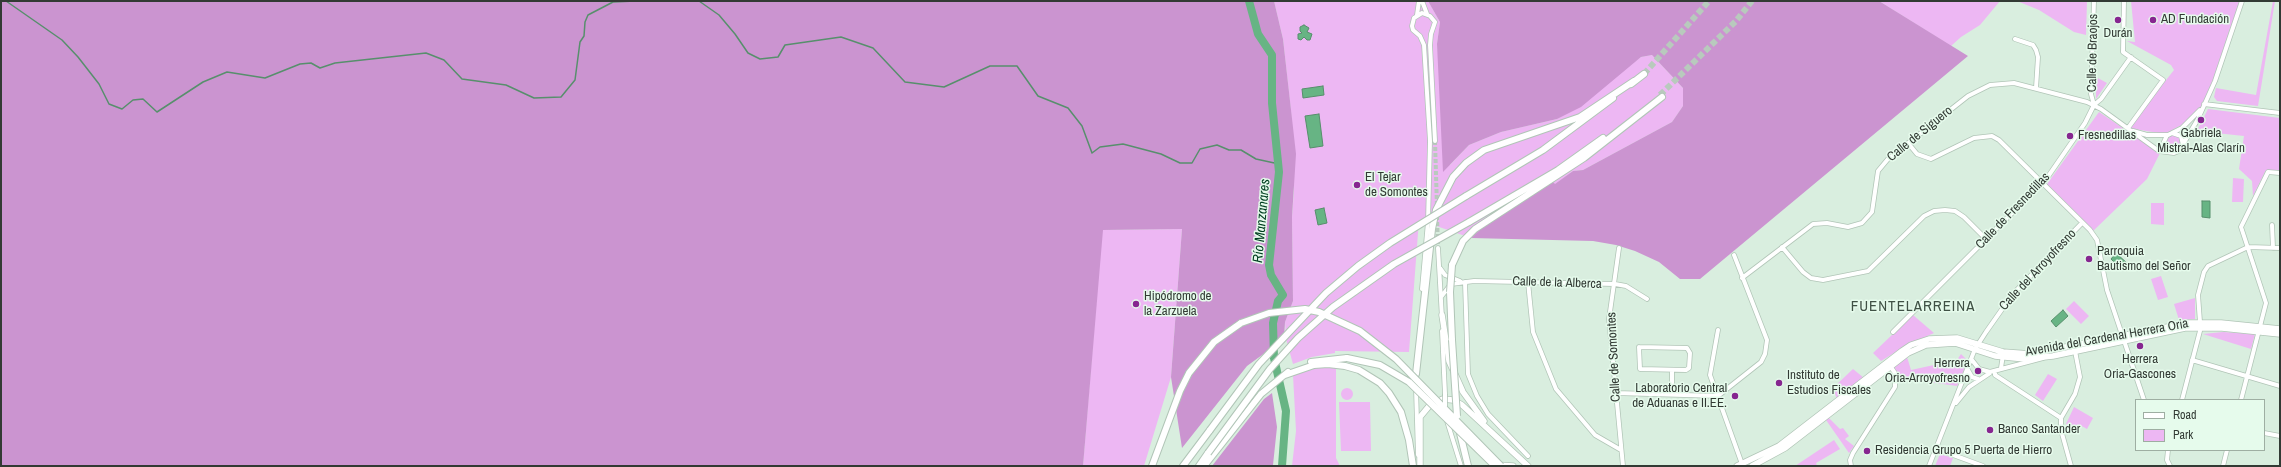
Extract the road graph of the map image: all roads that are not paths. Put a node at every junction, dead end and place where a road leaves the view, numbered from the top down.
1 (1419, 1) edge
2 (1422, 1) edge
3 (2094, 1) edge
4 (2124, 1) edge
5 (2242, 1) edge
6 (1427, 14) junction
7 (1418, 15) junction
8 (1430, 34) junction
9 (1420, 36) junction
10 (2016, 39) dead end
11 (2131, 57) junction
12 (1644, 74) tunnel mouth
13 (1634, 81) junction
14 (2036, 88) junction
15 (2094, 105) junction
16 (2204, 105) junction
17 (2280, 113) edge
18 (2129, 129) junction
19 (2170, 134) junction
20 (1435, 142) tunnel mouth
21 (1908, 143) junction
22 (2183, 146) junction
23 (2170, 152) junction
24 (2280, 174) edge
25 (2043, 182) junction
26 (2082, 223) junction
27 (2272, 225) dead end
28 (1986, 239) junction
29 (1782, 247) junction
30 (2248, 247) junction
31 (1438, 248) tunnel mouth
32 (1619, 248) dead end
33 (2273, 248) junction
34 (2280, 248) edge
35 (1734, 255) dead end
36 (1439, 266) junction
37 (1742, 278) junction
38 (1463, 281) junction
39 (1528, 282) junction
40 (1615, 284) junction
41 (1441, 297) junction
42 (1647, 299) dead end
43 (1442, 315) junction
44 (2200, 325) junction
45 (2261, 329) junction
46 (2280, 329) edge
47 (1718, 330) dead end
48 (1892, 332) dead end
49 (2280, 334) edge
50 (2122, 338) junction
51 (1980, 345) junction
52 (2075, 351) junction
53 (2003, 355) junction
54 (2045, 357) junction
55 (1972, 360) junction
56 (2192, 360) junction
57 (1890, 366) junction
58 (2001, 368) junction
59 (1672, 370) junction
60 (1968, 370) junction
61 (1995, 371) junction
62 (1990, 372) junction
63 (1285, 374) junction
64 (1416, 374) junction
65 (2247, 376) junction
66 (1978, 380) junction
67 (1963, 383) junction
68 (2280, 386) edge
69 (1969, 387) junction
70 (1616, 393) junction
71 (1672, 394) junction
72 (1718, 396) junction
73 (2144, 399) edge
74 (2182, 399) edge
75 (2241, 399) edge
76 (1954, 406) junction
77 (2062, 418) junction
78 (2265, 433) edge
79 (2280, 436) edge
80 (1508, 448) junction
81 (1937, 449) junction
82 (1621, 450) junction
83 (2168, 451) edge
84 (2227, 451) edge
85 (1211, 454) junction
86 (1528, 456) dead end
87 (1740, 465) edge
88 (2071, 465) edge
89 (1152, 466) edge
90 (1183, 466) edge
91 (1199, 466) edge
92 (1204, 466) edge
93 (1413, 466) edge
94 (1420, 466) edge
95 (1461, 466) edge
96 (1468, 466) edge
97 (1494, 466) edge
98 (1501, 466) edge
99 (1513, 466) edge
100 (1528, 466) edge
101 (1623, 466) edge
102 (1752, 466) edge
103 (1851, 466) edge
104 (1929, 466) edge
105 (1983, 466) edge
106 (2170, 466) edge
107 (2222, 466) edge

1 - 7 street
2 - 6 street
3 - 15 street, Calle de Braojos
4 - 11 street
5 - 16 street
6 - 7 street
6 - 8 street
7 - 9 street
8 - 9 street
8 - 20 street
9 - 64 street
10 - 14 street
11 - 15 street, Calle de Fresnedillas
11 - 18 street
12 - 13 highway
13 - 64 highway
13 - 90 highway, bridge
14 - 15 street, Calle de Siguero
14 - 21 street, Calle de Siguero
15 - 18 street, Calle de Siguero
15 - 25 street, Calle de Fresnedillas
16 - 17 street
16 - 19 street
16 - 22 street
18 - 19 street
18 - 23 street, Calle de Siguero
19 - 22 street
19 - 23 street
21 - 25 street
21 - 29 street, Calle de Siguero
22 - 23 street
24 - 30 street
25 - 26 street
25 - 28 street, Calle de Fresnedillas
26 - 50 street
26 - 51 street, Calle del Arroyofresno
27 - 33 street
28 - 29 street
28 - 48 street, Calle de Fresnedillas
29 - 37 street, Calle de Siguero
30 - 33 street
30 - 44 street
30 - 45 street
31 - 36 street
32 - 40 street, Calle de Somontes
33 - 34 street
35 - 37 street
36 - 38 street
36 - 41 street
37 - 72 street
38 - 39 street, Calle de la Alberca
38 - 41 street
38 - 86 street
39 - 40 street, Calle de la Alberca
39 - 82 street
40 - 42 street, Calle de la Alberca
40 - 70 street, Calle de Somontes
41 - 43 street
43 - 80 main road
43 - 95 street, bridge
44 - 45 main road, Avenida del Cardenal Herrera Oria
44 - 50 main road, Avenida del Cardenal Herrera Oria
44 - 56 street
45 - 46 main road, Avenida del Cardenal Herrera Oria
45 - 49 main road, Avenida del Cardenal Herrera Oria
45 - 65 street
47 - 72 street
50 - 52 main road, Avenida del Cardenal Herrera Oria
50 - 53 main road, Avenida del Cardenal Herrera Oria
50 - 73 street
51 - 53 main road, Avenida del Cardenal Herrera Oria
51 - 53 main road, Avenida del Cardenal Herrera Oria
51 - 55 street, Calle del Arroyofresno
51 - 57 main road, Avenida del Cardenal Herrera Oria
51 - 87 main road, Avenida del Cardenal Herrera Oria
52 - 54 main road, Avenida del Cardenal Herrera Oria
52 - 77 street
53 - 54 main road, Avenida del Cardenal Herrera Oria
53 - 58 street
54 - 58 street, Avenida del Cardenal Herrera Oria
55 - 60 street, Calle del Arroyofresno
55 - 62 street
56 - 65 street
56 - 74 street
57 - 102 main road, Avenida del Cardenal Herrera Oria
57 - 103 street
58 - 61 street, Avenida del Cardenal Herrera Oria
59 - 59 street
59 - 71 street
60 - 66 street
60 - 67 street, Calle del Arroyofresno
61 - 62 street, Avenida del Cardenal Herrera Oria
61 - 77 street
62 - 66 street
63 - 85 highway
63 - 93 highway
63 - 97 highway, bridge
64 - 94 street
65 - 68 street
65 - 75 street
66 - 69 street
67 - 69 street
67 - 76 street, Calle del Arroyofresno
69 - 76 street
70 - 71 street
70 - 82 street, Calle de Somontes
71 - 72 street
72 - 87 street
76 - 81 street, Calle del Arroyofresno
77 - 88 street
78 - 79 street
80 - 94 main road
80 - 100 main road
81 - 104 street, Calle del Arroyofresno
81 - 105 street
82 - 101 street, Calle de Somontes
83 - 106 street
84 - 107 street
85 - 91 highway
85 - 92 highway
85 - 96 highway, bridge
89 - 98 highway, bridge
97 - 99 main road

